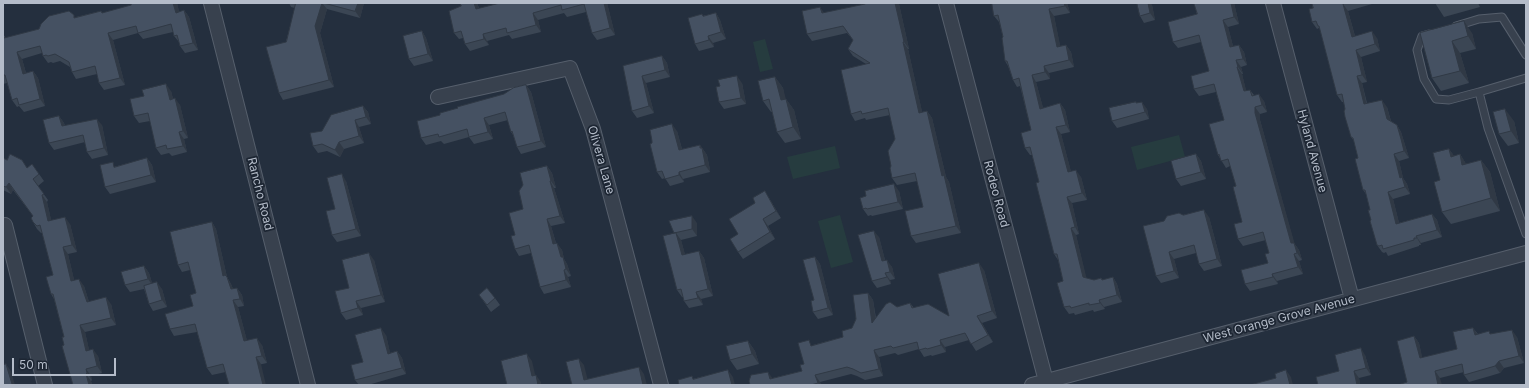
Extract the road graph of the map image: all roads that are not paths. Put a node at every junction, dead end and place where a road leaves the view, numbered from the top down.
1 (211, 3) edge
2 (946, 3) edge
3 (1273, 3) edge
4 (1450, 28) edge
5 (1436, 32) edge
6 (1526, 55) edge
7 (1526, 78) edge
8 (1479, 92) junction
9 (438, 96) dead end
10 (5, 225) dead end
11 (1526, 234) edge
12 (1526, 253) edge
13 (1352, 300) junction
14 (1047, 383) edge
15 (45, 385) edge
16 (308, 385) edge
17 (661, 385) edge
18 (1032, 385) edge

1 - 16 street, Rancho Road
2 - 14 street, Rodeo Road
3 - 13 street, Hyland Avenue
4 - 6 lane
5 - 8 lane
7 - 8 lane
8 - 11 lane
9 - 17 street, Olivera Lane
10 - 15 street
12 - 13 street, West Orange Grove Avenue
13 - 14 street, West Orange Grove Avenue
14 - 18 street, West Orange Grove Avenue

